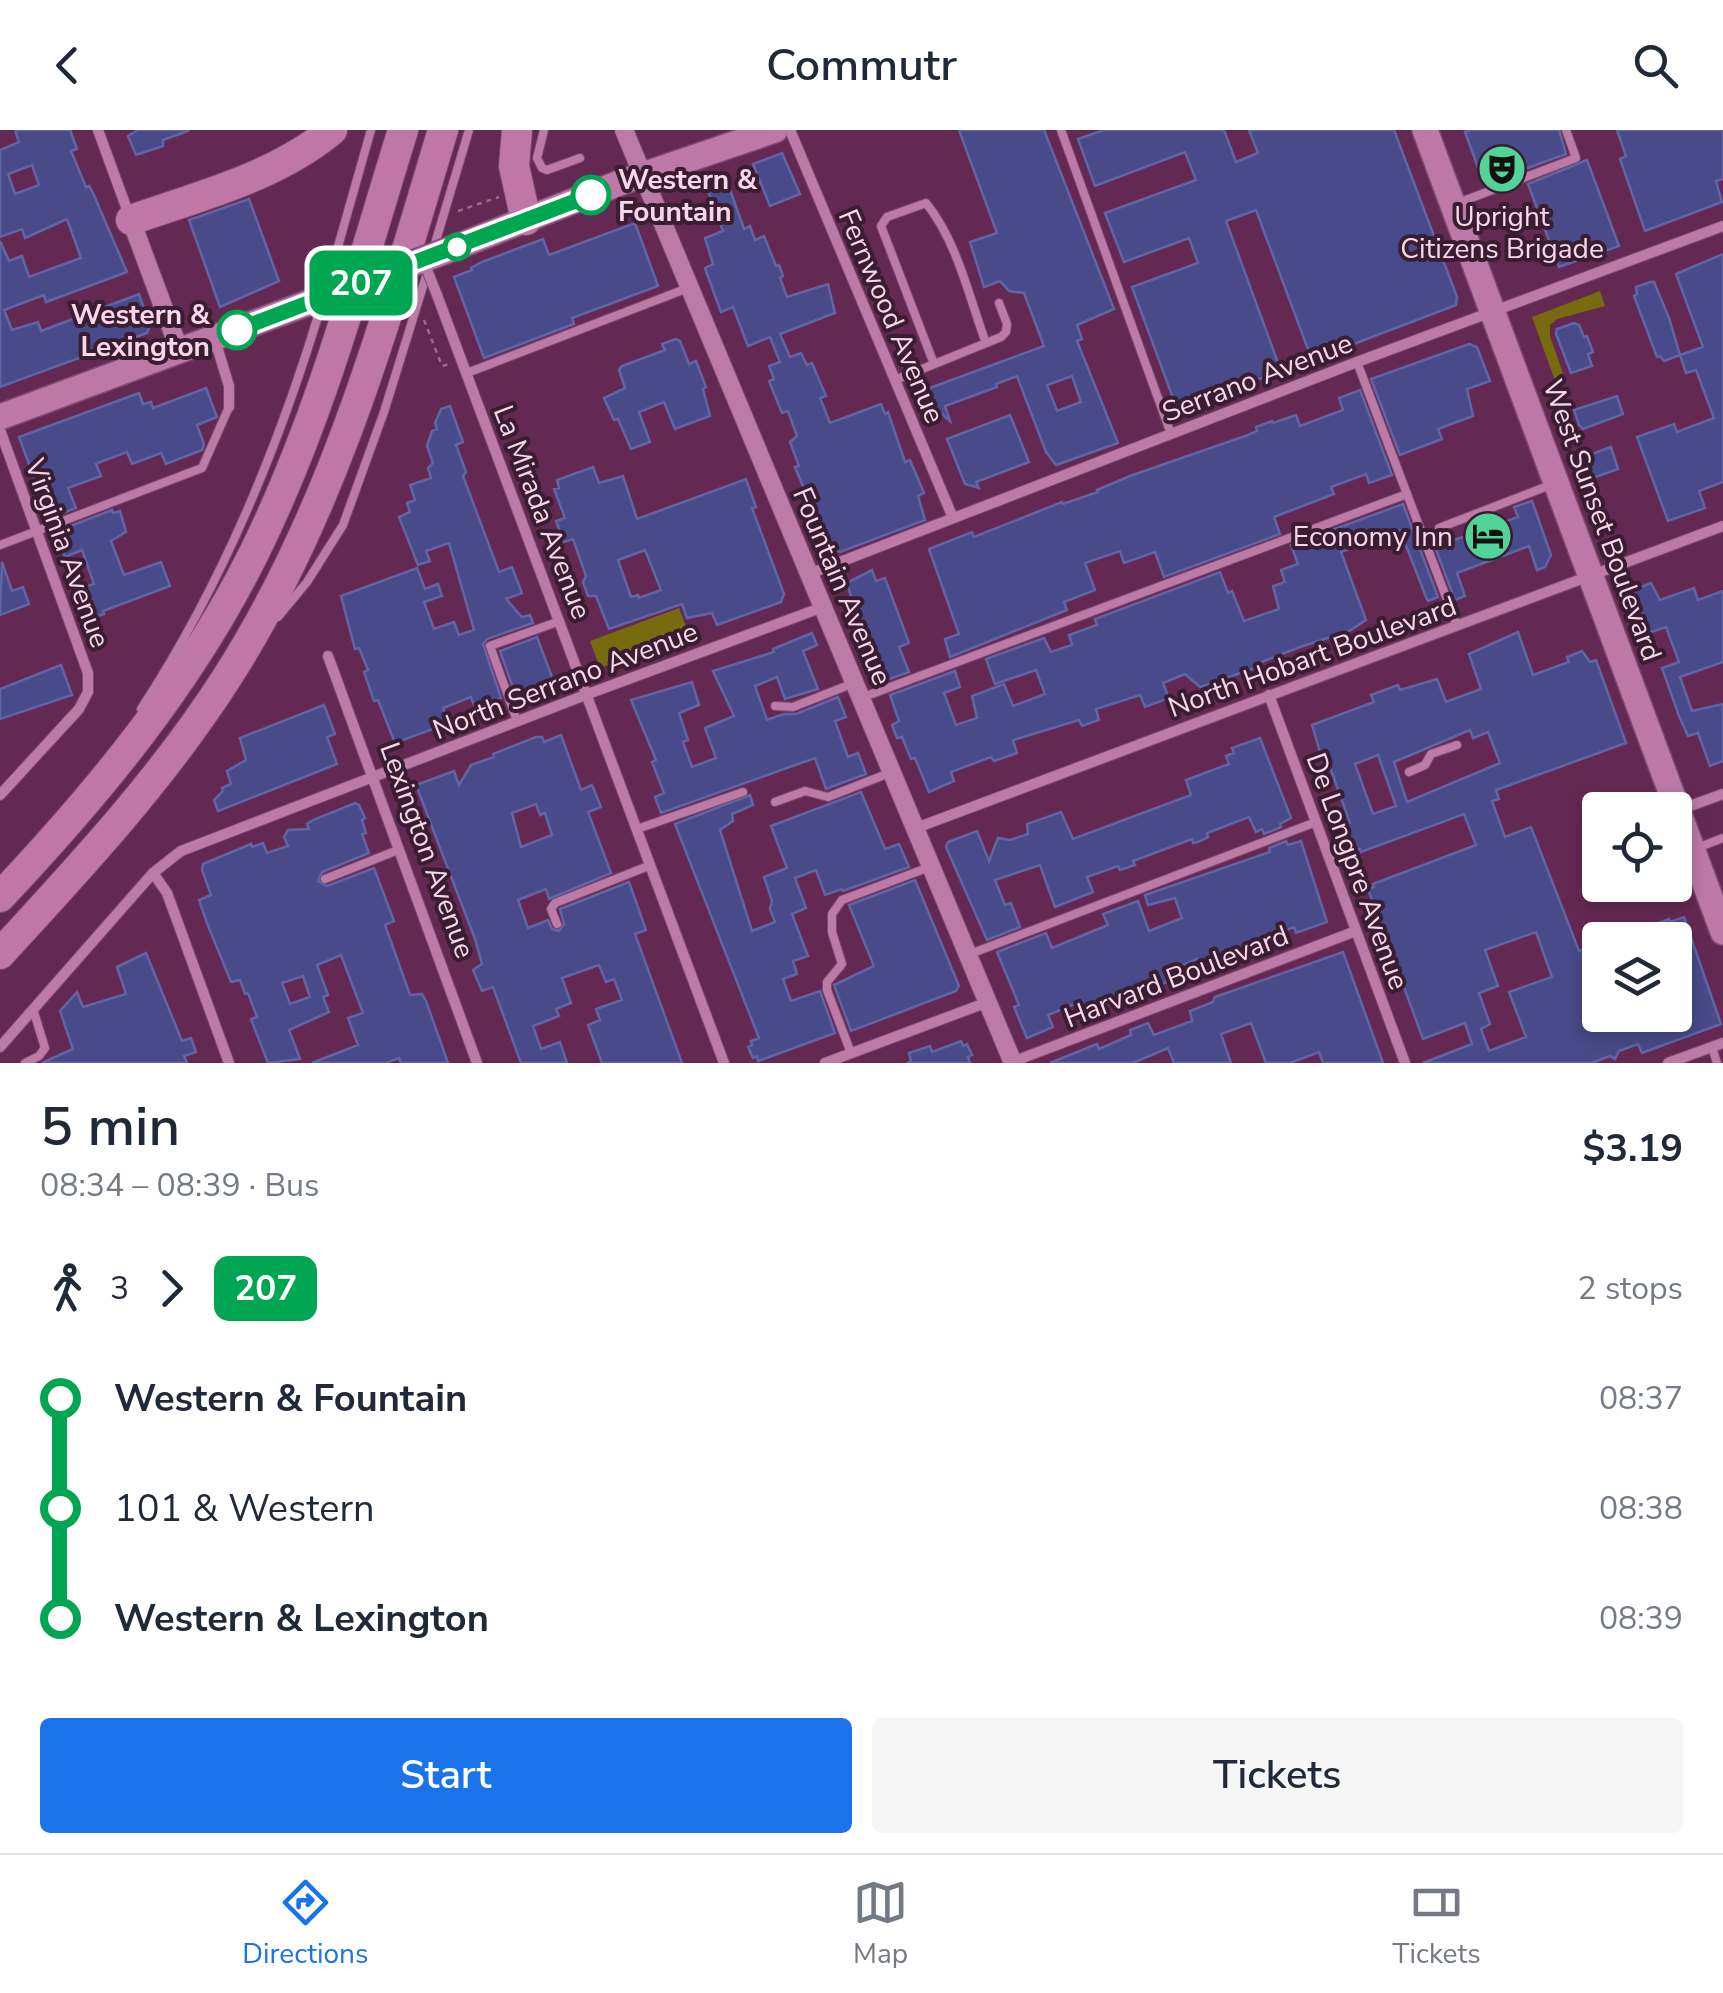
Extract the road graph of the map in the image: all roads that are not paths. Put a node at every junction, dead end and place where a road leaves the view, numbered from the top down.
1 (98, 130) edge
2 (332, 130) edge
3 (371, 130) edge
4 (403, 130) edge
5 (443, 130) edge
6 (469, 130) edge
7 (518, 130) edge
8 (544, 130) edge
9 (624, 130) edge
10 (774, 130) edge
11 (790, 130) edge
12 (1062, 130) edge
13 (1425, 130) edge
14 (1566, 130) edge
15 (736, 136) edge
16 (580, 158) dead end
17 (641, 175) junction
18 (1454, 205) junction
19 (132, 220) junction
20 (526, 220) junction
21 (1723, 226) edge
22 (423, 260) junction
23 (688, 288) junction
24 (999, 303) dead end
25 (1493, 312) junction
26 (214, 338) junction
27 (986, 343) junction
28 (180, 352) junction
29 (1357, 362) junction
30 (934, 364) junction
31 (467, 373) junction
32 (894, 380) junction
33 (229, 407) joint
34 (0, 417) edge
35 (0, 430) edge
36 (1171, 434) junction
37 (1557, 482) junction
38 (1408, 494) junction
39 (953, 518) junction
40 (1723, 526) edge
41 (1439, 528) dead end
42 (37, 532) junction
43 (0, 545) edge
44 (808, 574) junction
45 (1591, 575) junction
46 (823, 608) junction
47 (560, 621) junction
48 (1457, 626) junction
49 (328, 656) dead end
50 (227, 678) junction
51 (857, 691) junction
52 (588, 694) junction
53 (1270, 695) junction
54 (775, 706) dead end
55 (134, 720) dead end
56 (517, 722) junction
57 (1457, 745) dead end
58 (102, 766) dead end
59 (892, 772) junction
60 (1409, 772) dead end
61 (371, 777) junction
62 (742, 792) dead end
63 (1671, 792) edge
64 (1723, 794) edge
65 (0, 795) edge
66 (775, 802) dead end
67 (1692, 805) edge
68 (1316, 822) junction
69 (916, 828) junction
70 (638, 829) junction
71 (1723, 838) edge
72 (1692, 849) joint
73 (398, 850) junction
74 (651, 865) junction
75 (932, 866) junction
76 (153, 874) junction
77 (325, 879) dead end
78 (0, 894) edge
79 (557, 924) dead end
80 (1356, 932) junction
81 (1723, 932) edge
82 (0, 954) edge
83 (969, 954) junction
84 (988, 1002) junction
85 (33, 1009) junction
86 (1717, 1045) edge
87 (0, 1047) edge
88 (851, 1054) junction
89 (1012, 1062) edge
90 (24, 1063) edge
91 (230, 1063) edge
92 (477, 1063) edge
93 (724, 1063) edge
94 (825, 1063) edge
95 (1405, 1063) edge
96 (1668, 1063) edge
97 (1717, 1063) edge

1 - 19 street
2 - 19 highway
3 - 55 lane
4 - 78 highway
5 - 50 highway
6 - 50 lane
7 - 20 highway
8 - 16 lane
9 - 17 street, Fountain Avenue
10 - 15 main road
11 - 32 street, Fernwood Avenue
12 - 36 lane
13 - 18 main road, West Sunset Boulevard
14 - 18 lane
15 - 17 main road
17 - 20 main road
17 - 23 street, Fountain Avenue
18 - 25 main road, West Sunset Boulevard
19 - 28 street
20 - 22 main road, bridge
21 - 25 street, Serrano Avenue
22 - 26 main road, bridge
22 - 31 street, La Mirada Avenue, bridge
23 - 31 lane
23 - 44 street, Fountain Avenue
24 - 27 lane
25 - 29 street, Serrano Avenue
25 - 37 main road, West Sunset Boulevard
26 - 28 main road
26 - 33 street
27 - 30 lane
27 - 30 lane
28 - 34 main road
29 - 36 street, Serrano Avenue
29 - 38 lane
30 - 32 lane
31 - 47 street, La Mirada Avenue
32 - 39 street, Fernwood Avenue
33 - 42 lane
35 - 42 street, Virginia Avenue
36 - 39 street, Serrano Avenue
37 - 41 lane
37 - 45 main road, West Sunset Boulevard
38 - 48 lane
38 - 51 lane
39 - 44 street, Serrano Avenue
40 - 45 street, North Hobart Boulevard
42 - 43 lane
42 - 65 street, Virginia Avenue
44 - 46 street, Fountain Avenue
45 - 48 street, North Hobart Boulevard
45 - 63 main road, West Sunset Boulevard
46 - 51 street, Fountain Avenue
46 - 52 street, North Serrano Avenue
47 - 52 street, La Mirada Avenue
47 - 56 lane
48 - 53 street, North Hobart Boulevard
49 - 61 street, Lexington Avenue
50 - 82 highway
51 - 54 lane
51 - 59 street, Fountain Avenue
52 - 56 street, North Serrano Avenue
52 - 70 street, La Mirada Avenue
53 - 68 street, De Longpre Avenue
53 - 69 street, North Hobart Boulevard
56 - 61 street, North Serrano Avenue
57 - 60 lane
58 - 78 lane
59 - 66 lane
59 - 69 street, Fountain Avenue
61 - 73 street, Lexington Avenue
61 - 76 street, North Serrano Avenue
62 - 70 lane
64 - 67 street
68 - 80 street, De Longpre Avenue
68 - 83 lane
69 - 75 street, Fountain Avenue
70 - 74 street, La Mirada Avenue
71 - 72 lane
72 - 81 main road, West Sunset Boulevard
73 - 77 lane
73 - 92 street, Lexington Avenue
74 - 79 lane
74 - 93 street, La Mirada Avenue
75 - 83 street, Fountain Avenue
75 - 88 lane
76 - 85 street, North Serrano Avenue
76 - 91 street
80 - 89 street, Harvard Boulevard
80 - 95 street, De Longpre Avenue
83 - 84 street, Fountain Avenue
84 - 88 street
84 - 89 street, Fountain Avenue
85 - 87 street, North Serrano Avenue
85 - 90 lane
86 - 96 street
86 - 97 lane
88 - 94 street

